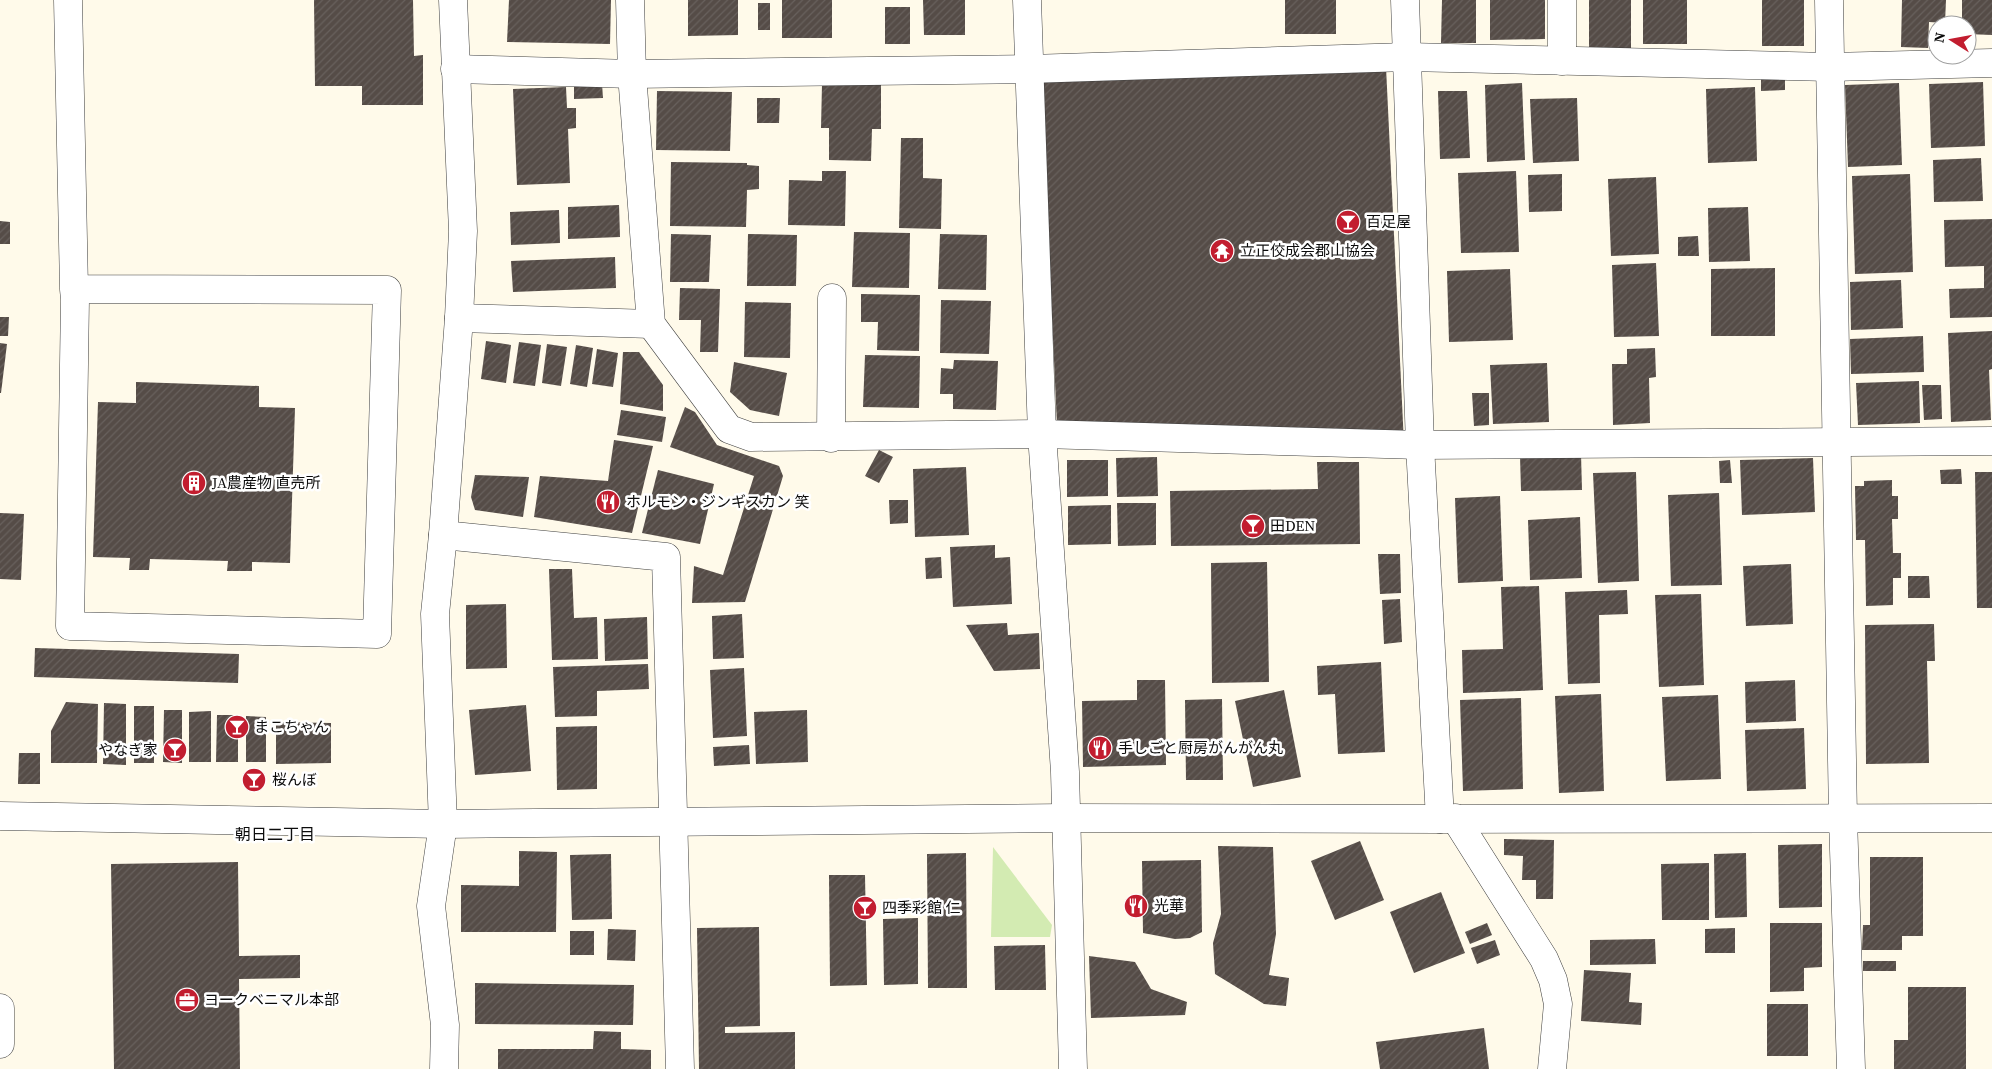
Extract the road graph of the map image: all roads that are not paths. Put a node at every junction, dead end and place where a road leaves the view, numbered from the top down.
1 (68, 0) edge
2 (452, 0) edge
3 (630, 0) edge
4 (1027, 0) edge
5 (1405, 0) edge
6 (1562, 0) edge
7 (1829, 0) edge
8 (1407, 57) junction
9 (1562, 60) junction
10 (1992, 63) edge
11 (1830, 67) junction
12 (455, 69) junction
13 (1030, 69) junction
14 (632, 74) junction
15 (74, 289) junction
16 (832, 298) dead end
17 (459, 318) junction
18 (650, 324) junction
19 (1042, 434) junction
20 (831, 438) junction
21 (1992, 442) edge
22 (1837, 443) junction
23 (1420, 445) junction
24 (443, 535) junction
25 (0, 816) edge
26 (1066, 818) junction
27 (1843, 818) junction
28 (1992, 818) edge
29 (1448, 819) junction
30 (674, 821) junction
31 (443, 824) junction
32 (0, 1008) edge
33 (0, 1044) edge
34 (444, 1069) edge
35 (680, 1069) edge
36 (1073, 1069) edge
37 (1552, 1069) edge
38 (1852, 1069) edge

1 - 15 street
2 - 12 street
3 - 14 street
4 - 13 street
5 - 8 street
6 - 9 street
7 - 11 street
8 - 9 street
8 - 13 street
8 - 23 street
9 - 11 street
10 - 11 street
11 - 22 street
12 - 14 street
12 - 17 street
13 - 14 street
13 - 19 street
14 - 18 street
15 - 15 street
16 - 20 street
17 - 18 street
17 - 24 street
18 - 20 street
19 - 20 street
19 - 23 street
19 - 26 street
21 - 22 street
22 - 23 street
22 - 27 street
23 - 29 street
24 - 30 street
24 - 31 street
25 - 31 street
26 - 29 street
26 - 30 street
26 - 36 street
27 - 28 street
27 - 29 street
27 - 38 street
29 - 37 street
30 - 31 street
30 - 35 street
31 - 34 street
32 - 33 street

